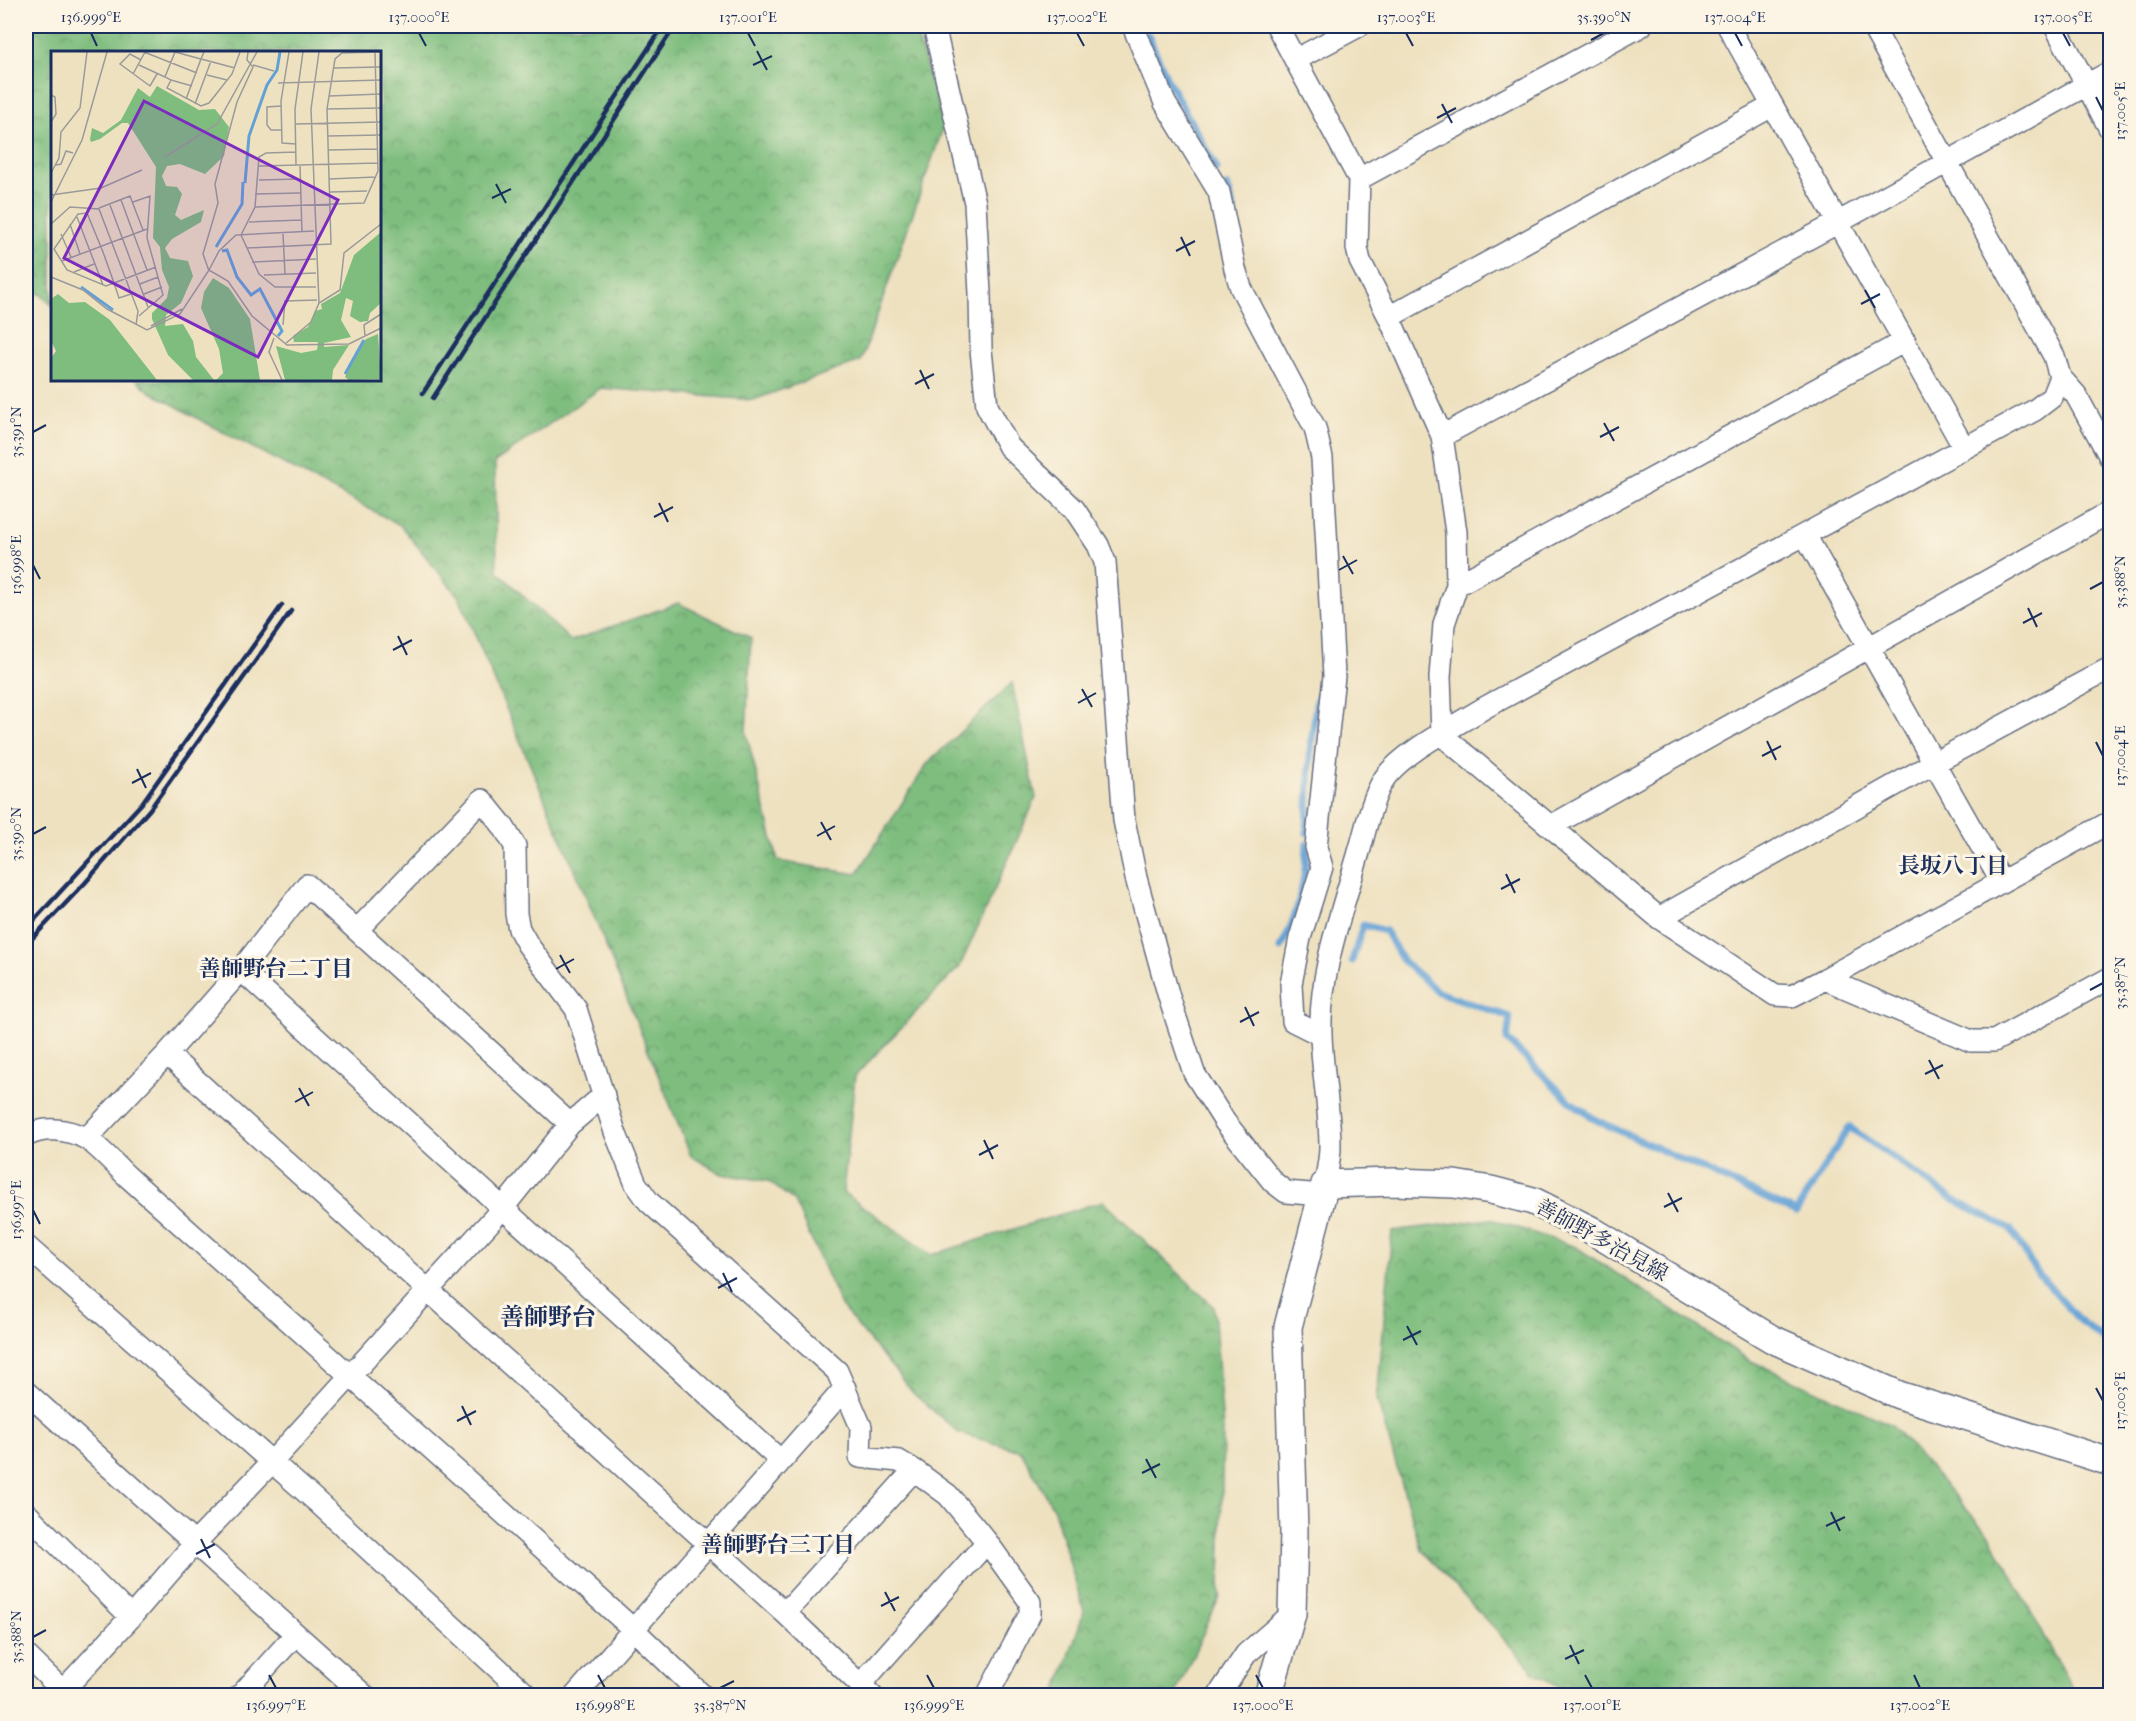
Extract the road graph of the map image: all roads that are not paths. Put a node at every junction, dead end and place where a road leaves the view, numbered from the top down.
1 (934, 26) edge
2 (1133, 26) edge
3 (1277, 26) edge
4 (1359, 26) edge
5 (1641, 26) edge
6 (1728, 26) edge
7 (1872, 26) edge
8 (2055, 26) edge
9 (1295, 60) junction
10 (2110, 72) edge
11 (2086, 85) junction
12 (1772, 106) junction
13 (2110, 129) edge
14 (1946, 161) junction
15 (1359, 179) junction
16 (1839, 222) junction
17 (1389, 317) junction
18 (1905, 341) junction
19 (2060, 377) junction
20 (1442, 436) junction
21 (1964, 448) junction
22 (2110, 457) edge
23 (2110, 512) edge
24 (1805, 534) junction
25 (1457, 585) junction
26 (1870, 647) junction
27 (2110, 668) edge
28 (1442, 735) junction
29 (1934, 763) junction
30 (2110, 822) edge
31 (1551, 826) junction
32 (2001, 881) junction
33 (1659, 918) junction
34 (358, 929) junction
35 (242, 970) junction
36 (2110, 978) edge
37 (1824, 979) junction
38 (1321, 1035) junction
39 (167, 1054) junction
40 (604, 1095) junction
41 (570, 1124) junction
42 (26, 1136) edge
43 (87, 1138) junction
44 (1324, 1189) junction
45 (502, 1209) junction
46 (26, 1246) edge
47 (427, 1290) junction
48 (350, 1376) junction
49 (845, 1388) junction
50 (26, 1392) edge
51 (781, 1461) junction
52 (2110, 1462) edge
53 (271, 1463) junction
54 (914, 1470) junction
55 (26, 1513) edge
56 (987, 1542) junction
57 (194, 1544) junction
58 (708, 1544) junction
59 (785, 1613) junction
60 (1292, 1614) junction
61 (131, 1617) junction
62 (633, 1629) junction
63 (296, 1634) junction
64 (26, 1654) edge
65 (867, 1690) edge
66 (60, 1693) edge
67 (240, 1695) edge
68 (365, 1695) edge
69 (528, 1695) edge
70 (575, 1695) edge
71 (702, 1695) edge
72 (987, 1695) edge
73 (1218, 1695) edge
74 (1268, 1695) edge

1 - 44 street
2 - 38 street
3 - 9 street
4 - 9 street
5 - 15 street
6 - 12 street
7 - 14 street
8 - 11 street
9 - 15 street
10 - 11 street
11 - 13 street
11 - 14 street
12 - 16 street
12 - 17 street
14 - 16 street
14 - 19 street
15 - 17 street
16 - 18 street
16 - 20 street
17 - 20 street
18 - 21 street
18 - 25 street
19 - 21 street
19 - 22 street
20 - 25 street
21 - 24 street
23 - 26 street
24 - 26 street
24 - 28 street
25 - 28 street
26 - 29 street
26 - 31 street
27 - 29 street
28 - 31 street
28 - 38 street
29 - 32 street
29 - 33 street
30 - 32 street
31 - 33 street
32 - 37 street
33 - 37 street
34 - 35 street
34 - 40 street
34 - 41 street
35 - 39 street
35 - 45 street
36 - 37 street
38 - 44 street
39 - 43 street
39 - 47 street
40 - 41 street
40 - 49 street
41 - 45 street
42 - 43 street
43 - 48 street
44 - 52 main road, 善師野多治見線
44 - 60 main road
45 - 47 street
45 - 51 street
46 - 53 street
47 - 48 street
47 - 58 street
48 - 53 street
48 - 62 street
49 - 51 street
49 - 54 street
50 - 57 street
51 - 58 street
53 - 57 street
53 - 69 street
54 - 56 street
54 - 59 street
55 - 61 street
56 - 65 street
56 - 72 street
57 - 61 street
57 - 63 street
58 - 59 street
58 - 62 street
59 - 65 street
60 - 73 street
60 - 74 main road
61 - 66 street
62 - 70 street
62 - 71 street
63 - 67 street
63 - 68 street
64 - 66 street

